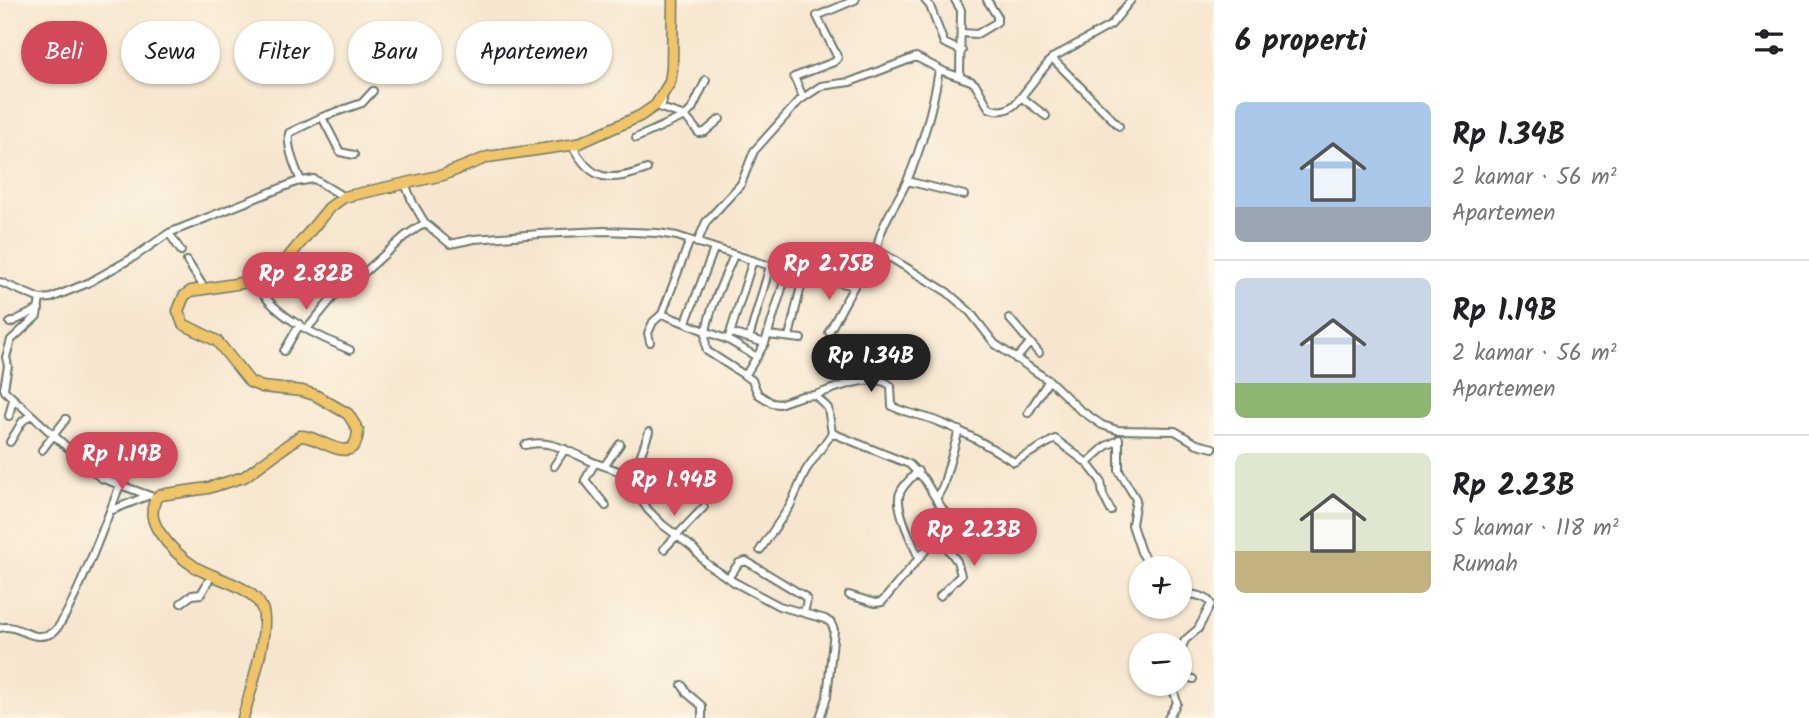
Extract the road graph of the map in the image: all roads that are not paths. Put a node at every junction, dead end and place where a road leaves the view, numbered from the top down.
1 (673, 0) edge
2 (855, 0) edge
3 (955, 0) edge
4 (987, 0) edge
5 (927, 1) edge
6 (1127, 1) edge
7 (962, 33) junction
8 (962, 51) junction
9 (1052, 58) junction
10 (939, 69) junction
11 (960, 76) junction
12 (706, 80) dead end
13 (373, 90) dead end
14 (663, 95) junction
15 (803, 97) junction
16 (1021, 97) junction
17 (685, 116) junction
18 (1046, 116) dead end
19 (322, 117) junction
20 (720, 119) dead end
21 (1119, 126) dead end
22 (636, 138) dead end
23 (572, 145) junction
24 (354, 155) dead end
25 (647, 169) dead end
26 (301, 181) junction
27 (907, 181) junction
28 (405, 184) junction
29 (964, 195) dead end
30 (344, 197) junction
31 (425, 223) junction
32 (169, 233) junction
33 (694, 242) junction
34 (715, 249) junction
35 (181, 251) dead end
36 (877, 251) junction
37 (734, 255) junction
38 (753, 260) junction
39 (187, 261) dead end
40 (770, 266) junction
41 (788, 270) junction
42 (804, 273) junction
43 (254, 281) junction
44 (0, 282) edge
45 (854, 286) junction
46 (205, 289) junction
47 (40, 299) junction
48 (39, 309) junction
49 (662, 314) junction
50 (1009, 318) dead end
51 (686, 322) junction
52 (10, 323) dead end
53 (300, 324) junction
54 (307, 329) junction
55 (705, 330) junction
56 (829, 332) dead end
57 (730, 336) junction
58 (789, 337) junction
59 (749, 338) junction
60 (767, 339) junction
61 (801, 339) dead end
62 (650, 342) dead end
63 (1029, 344) junction
64 (350, 350) dead end
65 (284, 351) dead end
66 (1039, 353) dead end
67 (757, 357) junction
68 (3, 359) edge
69 (1016, 359) junction
70 (745, 376) junction
71 (1049, 380) junction
72 (815, 395) junction
73 (13, 399) junction
74 (1028, 413) dead end
75 (30, 415) junction
76 (9, 416) dead end
77 (66, 419) dead end
78 (960, 430) junction
79 (1117, 430) junction
80 (649, 432) dead end
81 (832, 433) junction
82 (53, 436) junction
83 (1119, 440) junction
84 (10, 442) dead end
85 (620, 444) dead end
86 (525, 445) dead end
87 (1213, 448) edge
88 (565, 449) junction
89 (42, 450) dead end
90 (595, 463) junction
91 (1087, 463) junction
92 (605, 465) junction
93 (554, 466) dead end
94 (918, 471) junction
95 (629, 475) junction
96 (120, 485) junction
97 (151, 497) junction
98 (936, 499) junction
99 (606, 506) dead end
100 (704, 507) dead end
101 (109, 511) junction
102 (1111, 511) dead end
103 (676, 536) junction
104 (938, 536) junction
105 (664, 549) dead end
106 (760, 551) dead end
107 (1144, 556) edge
108 (919, 558) junction
109 (212, 575) junction
110 (728, 578) junction
111 (1192, 595) edge
112 (849, 596) dead end
113 (940, 596) dead end
114 (181, 603) dead end
115 (804, 613) junction
116 (0, 628) edge
117 (1192, 634) edge
118 (682, 685) dead end
119 (1175, 696) edge
120 (243, 718) edge
121 (702, 718) edge
122 (820, 718) edge
123 (1168, 718) edge

1 - 14 main road
2 - 15 street
3 - 7 street
4 - 7 street
5 - 8 street
6 - 9 street
7 - 8 street
8 - 11 street
9 - 16 street
9 - 21 street
10 - 11 street
10 - 15 street
10 - 27 street
11 - 16 street
12 - 17 street
13 - 19 street
14 - 17 street
14 - 23 main road
15 - 33 street
16 - 18 street
17 - 20 street
17 - 22 street
19 - 24 street
19 - 26 street
23 - 25 street
23 - 28 main road
26 - 30 street
26 - 32 street
27 - 29 street
27 - 36 street
28 - 30 main road
28 - 31 street
30 - 43 main road
31 - 33 street
31 - 54 street
32 - 35 street
32 - 47 street
33 - 34 street
33 - 49 street
34 - 37 street
34 - 51 street
36 - 45 street
36 - 69 street
37 - 38 street
37 - 55 street
38 - 40 street
38 - 57 street
39 - 46 street
40 - 41 street
40 - 59 street
41 - 42 street
41 - 60 street
42 - 45 street
42 - 58 street
43 - 46 main road
43 - 53 street
44 - 47 street
45 - 56 street
46 - 97 main road
47 - 48 street
48 - 52 street
48 - 68 street
49 - 51 street
49 - 62 street
50 - 63 street
51 - 55 street
53 - 54 street
53 - 65 street
54 - 64 street
55 - 57 street
55 - 70 street
57 - 59 street
57 - 67 street
58 - 60 street
58 - 61 street
59 - 60 street
60 - 67 street
63 - 66 street
63 - 69 street
67 - 70 street
68 - 73 street
69 - 71 street
70 - 72 street
71 - 74 street
71 - 79 street
72 - 78 street
72 - 81 street
73 - 75 street
73 - 76 street
75 - 82 street
75 - 84 street
77 - 82 street
78 - 91 street
78 - 98 street
79 - 83 street
79 - 87 street
80 - 95 street
81 - 94 street
81 - 106 street
82 - 89 street
82 - 96 street
83 - 91 street
83 - 107 street
85 - 92 street
86 - 88 street
88 - 90 street
88 - 93 street
90 - 92 street
90 - 99 street
91 - 102 street
92 - 95 street
94 - 98 street
94 - 108 street
95 - 103 street
96 - 97 street
96 - 101 street
97 - 101 street
97 - 109 main road
98 - 104 street
100 - 103 street
101 - 116 street
103 - 105 street
103 - 110 street
104 - 108 street
104 - 113 street
108 - 112 street
109 - 114 street
109 - 120 main road
110 - 115 street
110 - 115 street
111 - 117 street
115 - 122 street
118 - 121 street
119 - 123 street

